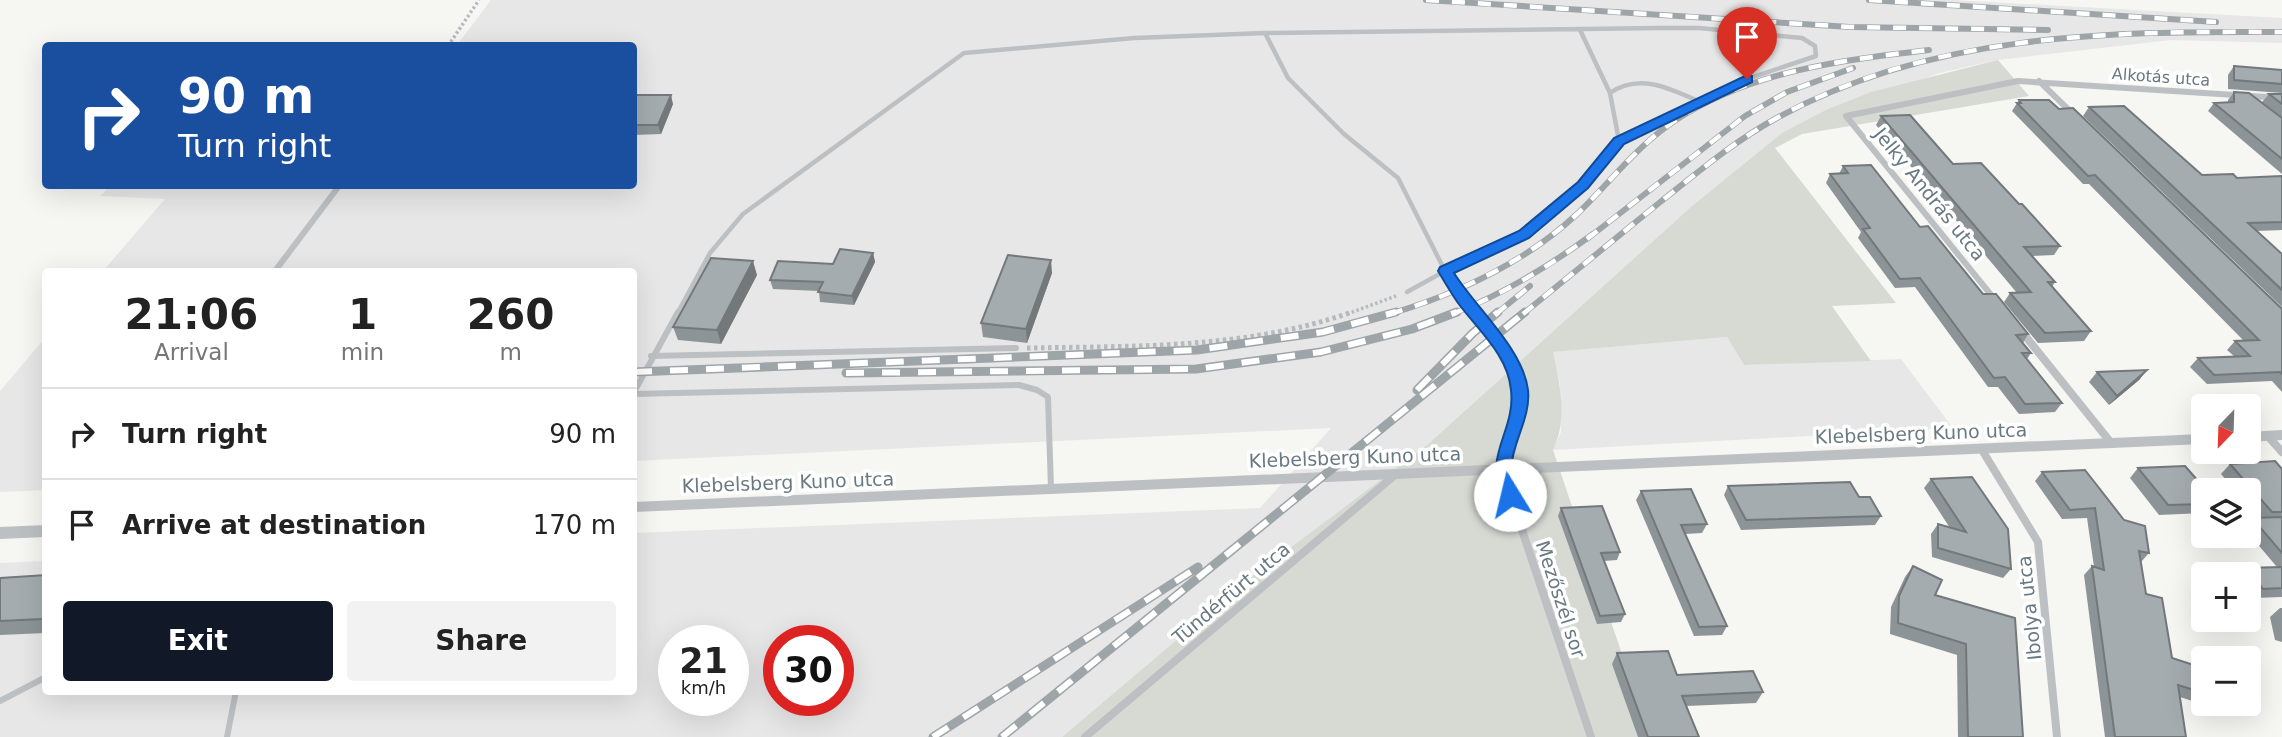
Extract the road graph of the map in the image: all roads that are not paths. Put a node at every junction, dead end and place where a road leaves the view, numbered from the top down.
1 (1580, 30) junction
2 (1265, 33) junction
3 (2039, 81) junction
4 (1610, 93) junction
5 (2244, 95) junction
6 (2282, 98) edge
7 (1698, 102) junction
8 (2254, 103) edge
9 (2078, 118) edge
10 (1619, 141) junction
11 (337, 189) edge
12 (277, 268) edge
13 (1445, 271) junction
14 (1407, 292) road end
15 (2001, 307) edge
16 (2018, 328) edge
17 (1016, 348) road end
18 (651, 356) junction
19 (637, 386) edge
20 (637, 393) edge
21 (2275, 436) edge
22 (2191, 440) edge
23 (2112, 444) junction
24 (1982, 450) junction
25 (2282, 452) edge
26 (1502, 470) junction
27 (1397, 473) junction
28 (1051, 489) junction
29 (637, 508) edge
30 (42, 531) edge
31 (0, 533) edge
32 (42, 679) edge
33 (235, 695) edge
34 (0, 701) edge
35 (227, 737) edge
36 (1085, 737) edge
37 (1591, 737) edge
38 (2057, 737) edge

1 - 2 lane
1 - 4 lane
1 - 7 lane
2 - 13 lane
2 - 18 lane
3 - 5 street, Alkotás utca
3 - 9 street
3 - 15 street, Jelky András utca
4 - 7 lane
4 - 10 lane
5 - 6 street, Alkotás utca
5 - 8 street
7 - 10 lane
10 - 13 lane
11 - 12 street
13 - 14 lane
13 - 26 lane
16 - 23 street
17 - 18 lane
18 - 19 lane
20 - 28 lane
21 - 25 street
22 - 23 street, Klebelsberg Kuno utca
23 - 24 street, Klebelsberg Kuno utca
24 - 26 street, Klebelsberg Kuno utca
24 - 38 street, Ibolya utca
26 - 27 street, Klebelsberg Kuno utca
26 - 37 street, Mezőszél sor
27 - 28 street, Klebelsberg Kuno utca
27 - 36 street, Tündérfürt utca
28 - 29 street, Klebelsberg Kuno utca
30 - 31 street
32 - 34 lane
33 - 35 lane

